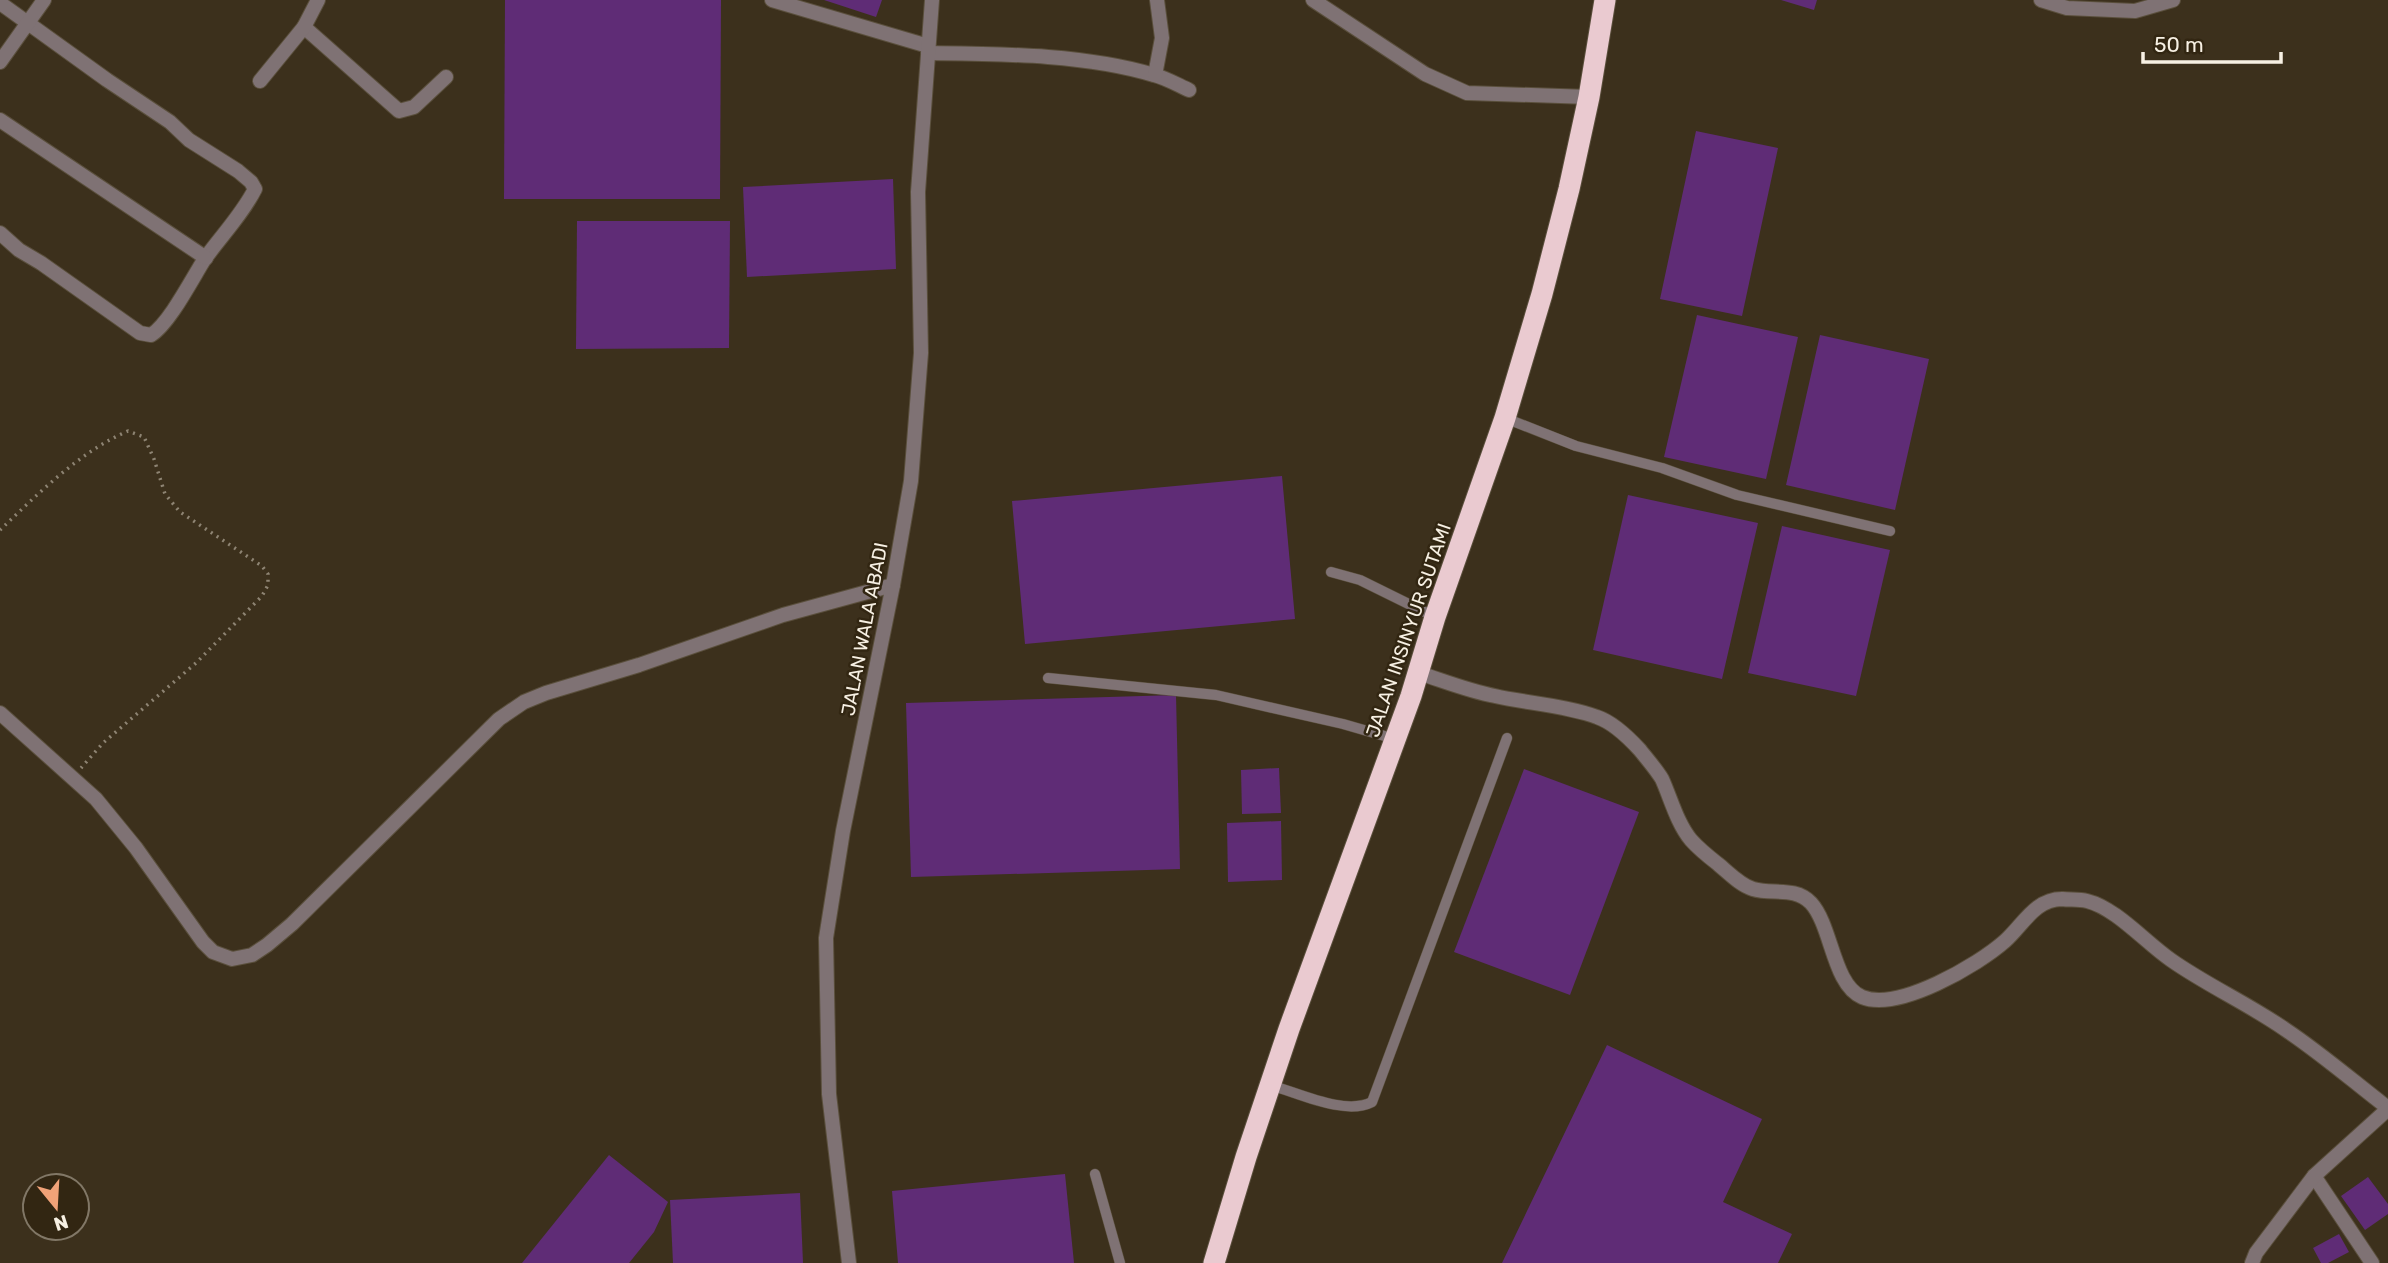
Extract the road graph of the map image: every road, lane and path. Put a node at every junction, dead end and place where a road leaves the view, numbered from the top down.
1 (44, 0) edge
2 (318, 0) edge
3 (772, 0) edge
4 (933, 0) edge
5 (1157, 0) edge
6 (1313, 0) edge
7 (1605, 0) edge
8 (2041, 0) edge
9 (2173, 0) edge
10 (0, 3) edge
11 (28, 23) junction
12 (304, 27) junction
13 (928, 49) junction
14 (0, 62) edge
15 (1155, 75) junction
16 (446, 77) dead end
17 (260, 80) dead end
18 (1189, 90) dead end
19 (1589, 97) junction
20 (0, 120) edge
21 (0, 233) edge
22 (206, 258) junction
23 (1505, 418) junction
24 (0, 530) edge
25 (1890, 531) dead end
26 (1331, 572) dead end
27 (893, 585) junction
28 (1435, 617) junction
29 (1419, 673) junction
30 (1048, 678) dead end
31 (0, 713) edge
32 (1507, 738) dead end
33 (1395, 739) junction
34 (73, 777) junction
35 (1270, 1085) junction
36 (2388, 1108) edge
37 (1095, 1174) dead end
38 (2314, 1176) junction
39 (2257, 1260) edge
40 (849, 1263) edge
41 (1120, 1263) edge
42 (1214, 1263) edge
43 (2372, 1263) edge

1 - 11 street
2 - 12 street
3 - 13 street
4 - 13 street, JALAN WALA ABADI
5 - 15 street
6 - 19 street
7 - 19 highway, JALAN INSINYUR SUTAMI
8 - 9 street
10 - 11 street
11 - 14 street
11 - 22 street
12 - 16 street
12 - 17 street
13 - 15 street
13 - 27 street, JALAN WALA ABADI
15 - 18 street
19 - 23 highway, JALAN INSINYUR SUTAMI
20 - 22 street
21 - 22 street
23 - 25 lane
23 - 28 highway, JALAN INSINYUR SUTAMI
24 - 34 path
26 - 28 lane
27 - 34 street
27 - 40 street, JALAN WALA ABADI
28 - 29 highway, JALAN INSINYUR SUTAMI
29 - 33 highway, JALAN INSINYUR SUTAMI
29 - 36 street
30 - 33 lane
31 - 34 street
32 - 35 lane
33 - 35 highway, JALAN INSINYUR SUTAMI
35 - 42 highway, JALAN INSINYUR SUTAMI
36 - 38 street
37 - 41 lane
38 - 39 street
38 - 43 street

